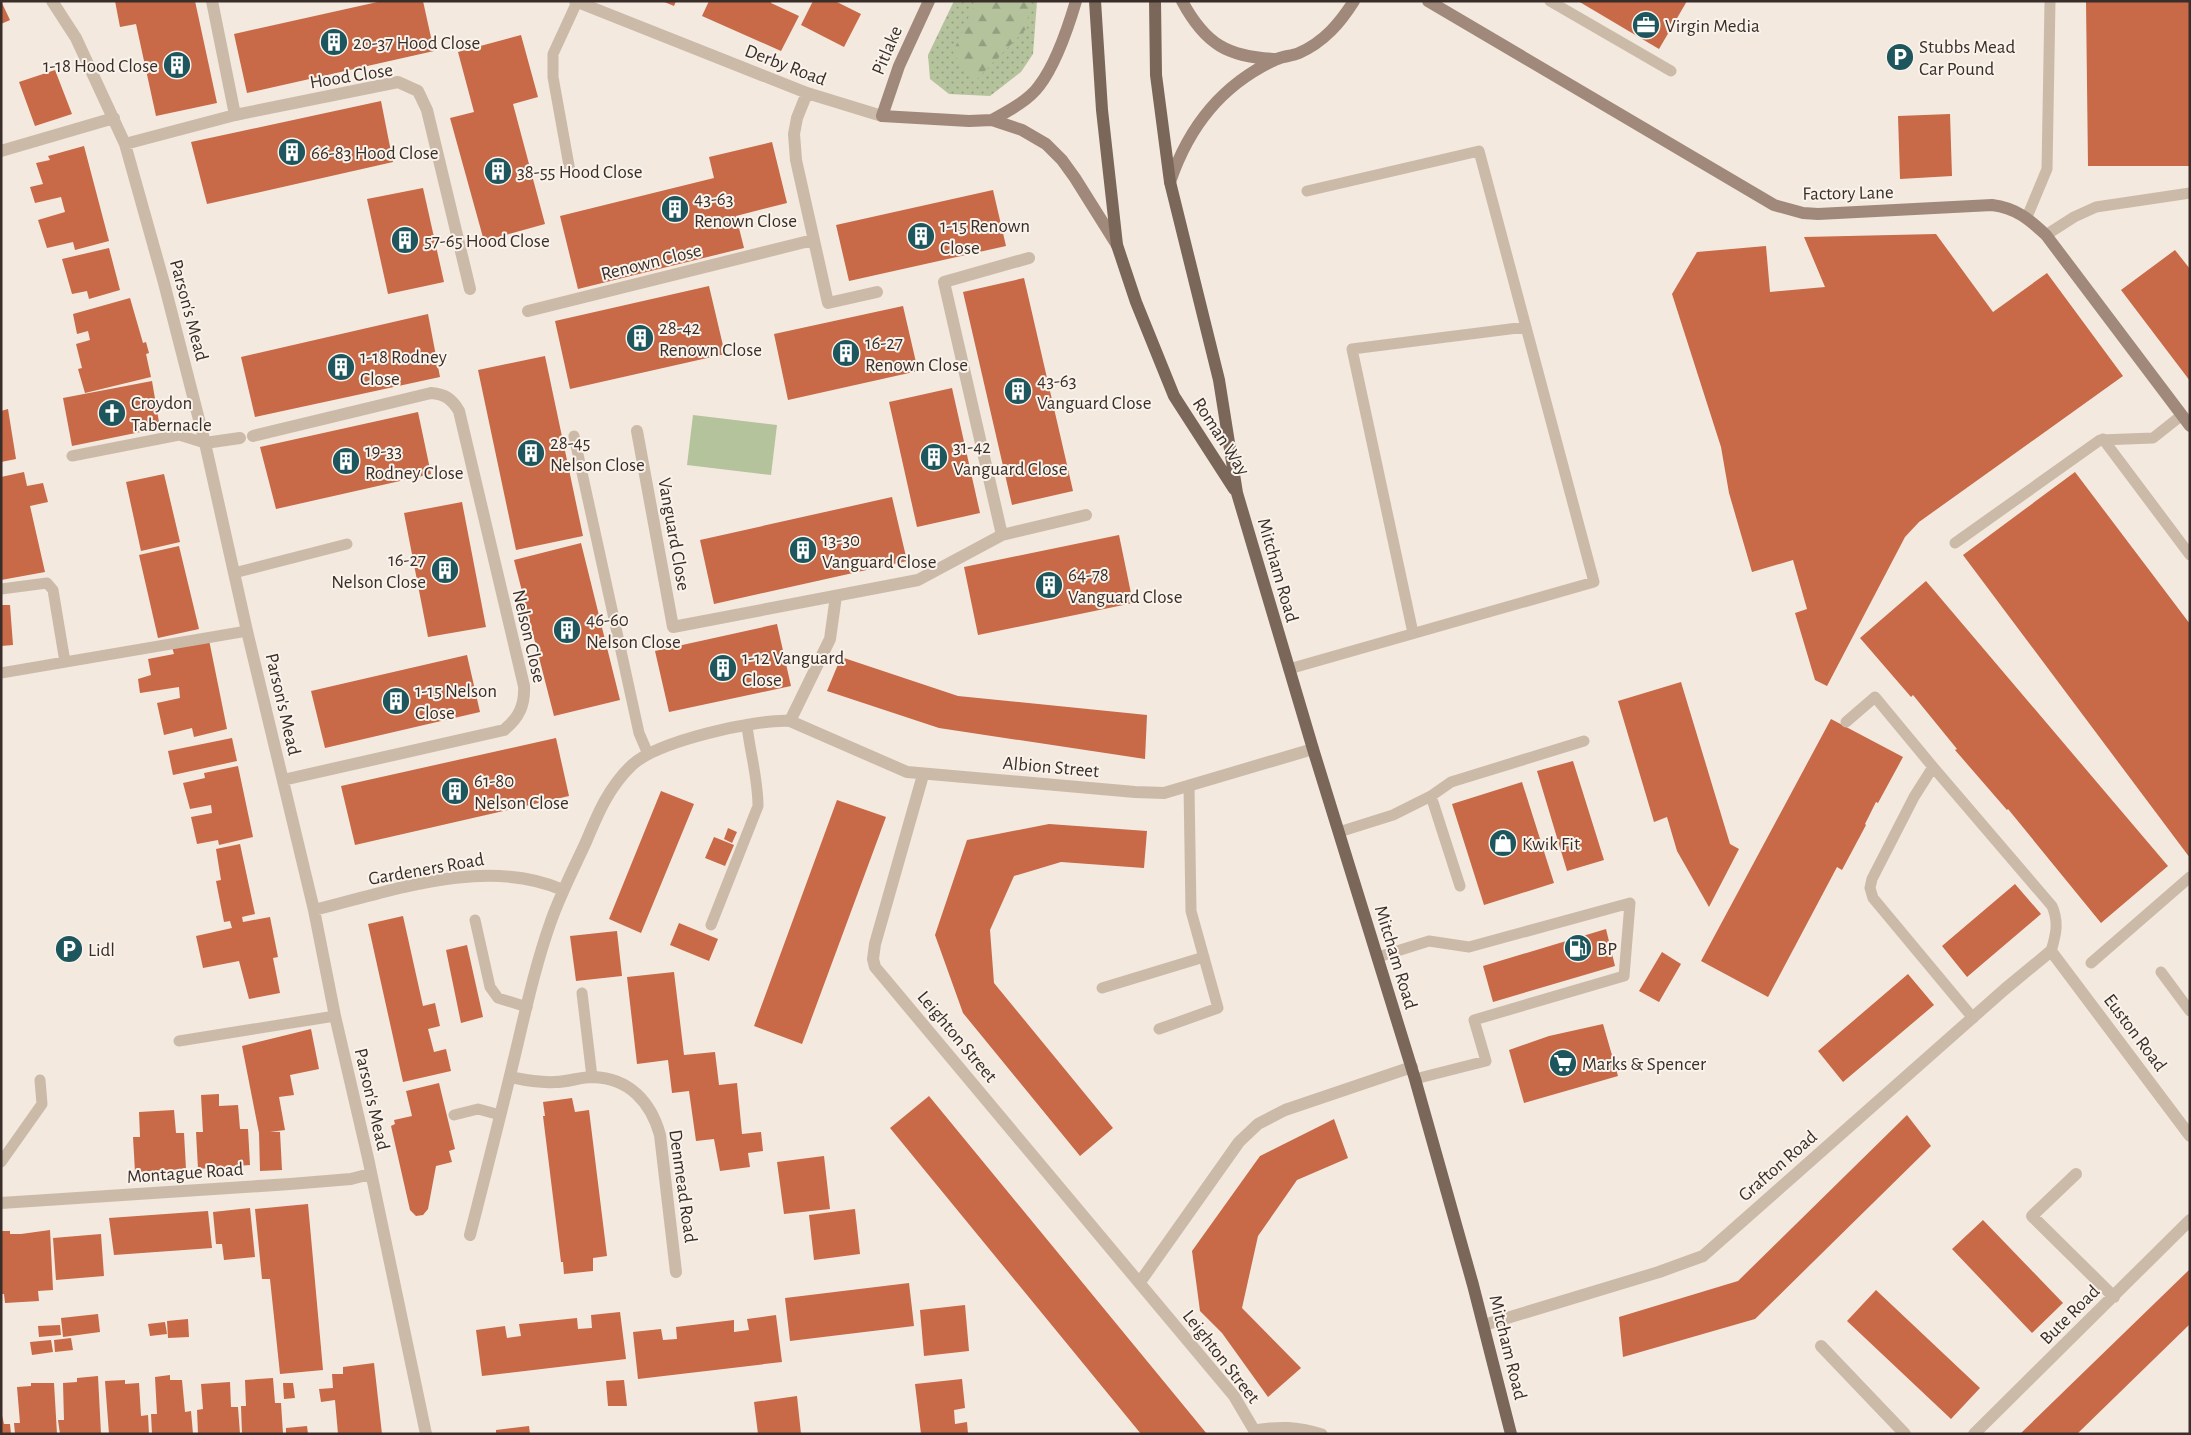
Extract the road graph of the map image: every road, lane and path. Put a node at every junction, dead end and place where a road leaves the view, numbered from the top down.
1 (52, 1) edge
2 (212, 1) edge
3 (929, 1) edge
4 (1076, 1) edge
5 (1095, 1) edge
6 (1155, 1) edge
7 (1182, 1) edge
8 (1354, 1) edge
9 (1428, 1) edge
10 (1550, 1) edge
11 (2050, 1) edge
12 (576, 2) edge
13 (1278, 59) junction
14 (1671, 71) dead end
15 (807, 93) junction
16 (235, 115) junction
17 (882, 116) junction
18 (114, 118) junction
19 (992, 120) junction
20 (125, 144) junction
21 (1, 151) edge
22 (570, 171) dead end
23 (1170, 182) junction
24 (1307, 191) dead end
25 (2190, 193) edge
26 (2027, 217) junction
27 (2046, 235) junction
28 (813, 240) junction
29 (1117, 246) junction
30 (1029, 258) dead end
31 (470, 289) dead end
32 (877, 292) dead end
33 (528, 310) dead end
34 (1526, 328) junction
35 (2186, 420) edge
36 (637, 432) dead end
37 (253, 436) dead end
38 (574, 436) dead end
39 (240, 438) dead end
40 (2103, 439) junction
41 (205, 443) junction
42 (72, 456) dead end
43 (1237, 494) junction
44 (1086, 515) dead end
45 (1002, 535) junction
46 (1955, 543) dead end
47 (347, 544) dead end
48 (2190, 555) edge
49 (234, 573) junction
50 (1, 589) edge
51 (836, 596) junction
52 (247, 631) junction
53 (1413, 633) junction
54 (65, 662) junction
55 (1289, 669) junction
56 (1, 673) edge
57 (790, 721) junction
58 (1846, 722) dead end
59 (747, 726) junction
60 (1584, 740) dead end
61 (1313, 749) junction
62 (648, 754) junction
63 (1933, 767) junction
64 (923, 775) junction
65 (283, 780) junction
66 (1189, 786) junction
67 (1432, 796) junction
68 (1339, 832) junction
69 (2190, 877) edge
70 (1460, 886) dead end
71 (563, 890) junction
72 (314, 910) junction
73 (475, 920) dead end
74 (711, 924) dead end
75 (2051, 951) junction
76 (1204, 957) junction
77 (1378, 957) junction
78 (2091, 964) dead end
79 (2161, 972) dead end
80 (1102, 988) dead end
81 (582, 993) dead end
82 (527, 1007) junction
83 (2190, 1011) edge
84 (335, 1016) junction
85 (1973, 1018) junction
86 (1159, 1029) dead end
87 (179, 1041) dead end
88 (1414, 1073) junction
89 (510, 1077) junction
90 (592, 1077) junction
91 (40, 1080) dead end
92 (454, 1115) dead end
93 (500, 1115) junction
94 (2190, 1136) edge
95 (1, 1162) edge
96 (370, 1174) junction
97 (2076, 1174) dead end
98 (1, 1203) edge
99 (2190, 1220) edge
100 (470, 1235) dead end
101 (676, 1272) dead end
102 (1140, 1282) junction
103 (2114, 1296) junction
104 (1484, 1325) junction
105 (1820, 1346) dead end
106 (1254, 1430) joint
107 (426, 1434) edge
108 (1322, 1434) edge
109 (1512, 1434) edge
110 (1905, 1434) edge
111 (1974, 1434) edge

1 - 18 street, Parson's Mead
2 - 16 street
3 - 17 street, Pitlake
4 - 19 street, Derby Road
5 - 29 main road, Roman Way
6 - 23 main road, Roman Way
7 - 13 street
8 - 13 street
9 - 26 street, Factory Lane
10 - 14 lane
11 - 26 lane
12 - 15 street, Derby Road
12 - 22 lane
13 - 23 street
15 - 17 street, Derby Road
15 - 28 street
16 - 20 street, Hood Close
16 - 31 street, Hood Close
17 - 19 street, Derby Road
18 - 20 street, Parson's Mead
18 - 21 street
19 - 29 street, Derby Road
20 - 41 street, Parson's Mead
23 - 43 main road, Roman Way
24 - 34 lane
25 - 27 lane
26 - 27 street, Factory Lane
27 - 35 street, Factory Lane
28 - 32 street
28 - 33 street, Renown Close
29 - 43 main road, Roman Way
30 - 45 street
34 - 53 lane
34 - 53 lane
35 - 40 lane
36 - 51 street, Vanguard Close
37 - 65 street, Nelson Close
38 - 62 lane
39 - 41 street
40 - 46 lane
40 - 48 lane
41 - 42 lane
41 - 49 street, Parson's Mead
43 - 55 main road, Mitcham Road
44 - 45 street, Vanguard Close
45 - 51 street, Vanguard Close
47 - 49 lane
49 - 52 street, Parson's Mead
50 - 54 lane
51 - 57 street
52 - 54 lane
52 - 65 street, Parson's Mead
53 - 55 lane
54 - 56 lane
55 - 61 main road, Mitcham Road
57 - 59 street
57 - 64 street, Albion Street
58 - 63 lane
59 - 62 street
59 - 74 lane
60 - 67 lane
61 - 66 street, Albion Street
61 - 68 main road, Mitcham Road
62 - 71 street
63 - 75 lane
63 - 85 lane
64 - 66 street, Albion Street
64 - 102 street, Leighton Street
65 - 72 street, Parson's Mead
66 - 76 lane
67 - 68 lane
67 - 70 lane
68 - 77 main road, Mitcham Road
69 - 78 lane
71 - 72 street, Gardeners Road
71 - 82 street
72 - 84 street, Parson's Mead
73 - 82 lane
75 - 85 street, Grafton Road
75 - 94 street, Euston Road
76 - 80 lane
76 - 86 lane
77 - 88 main road, Mitcham Road
77 - 88 lane
79 - 83 lane
81 - 90 lane
82 - 89 street
84 - 87 lane
84 - 96 street, Parson's Mead
85 - 104 street, Grafton Road
88 - 102 street
88 - 104 main road, Mitcham Road
89 - 90 street, Denmead Road
89 - 93 street
90 - 101 street, Denmead Road
91 - 95 lane
92 - 93 lane
93 - 100 street
96 - 98 street, Montague Road
96 - 107 street, Parson's Mead
97 - 103 street
99 - 103 street, Bute Road
102 - 106 street, Leighton Street
103 - 111 street, Bute Road
104 - 109 main road, Mitcham Road
105 - 110 street
106 - 108 lane

